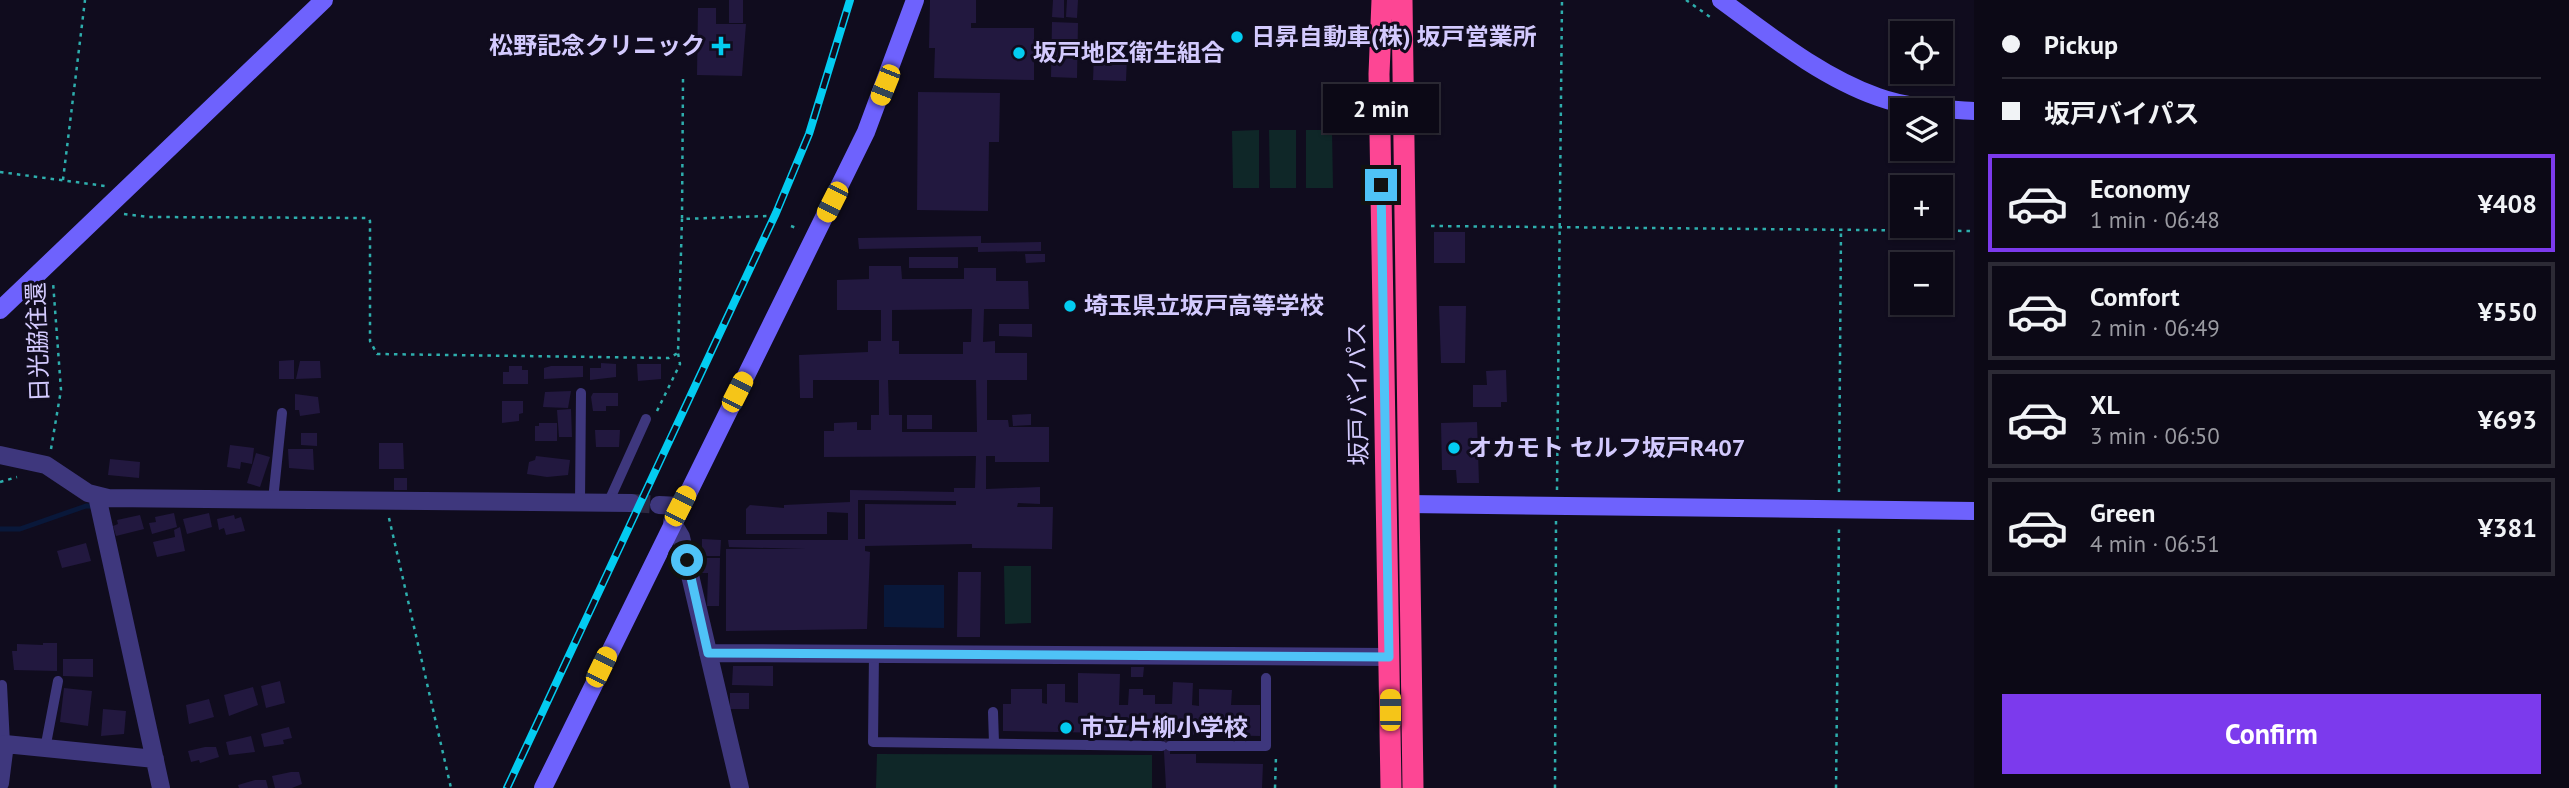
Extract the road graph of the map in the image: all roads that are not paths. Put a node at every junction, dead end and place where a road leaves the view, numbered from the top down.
1 (324, 0) edge
2 (915, 0) edge
3 (1382, 0) edge
4 (1402, 0) edge
5 (1721, 0) edge
6 (1974, 111) edge
7 (0, 310) edge
8 (581, 393) dead end
9 (282, 413) dead end
10 (646, 419) road end
11 (0, 455) edge
12 (97, 496) junction
13 (273, 500) junction
14 (580, 501) junction
15 (609, 501) junction
16 (632, 503) tunnel mouth
17 (1408, 504) junction
18 (659, 505) tunnel mouth
19 (1974, 511) edge
20 (676, 514) junction
21 (708, 653) junction
22 (874, 653) junction
23 (1389, 657) junction
24 (1266, 678) dead end
25 (58, 681) dead end
26 (2, 685) dead end
27 (993, 712) dead end
28 (3, 743) edge
29 (994, 743) junction
30 (45, 750) junction
31 (155, 759) junction
32 (0, 783) edge
33 (161, 788) edge
34 (542, 788) edge
35 (740, 788) edge
36 (1391, 788) edge
37 (1413, 788) edge

1 - 7 street
2 - 20 street
3 - 23 highway, 坂戸バイパス
4 - 17 highway, 坂戸バイパス
5 - 6 street
8 - 14 lane
9 - 13 lane
10 - 15 lane
11 - 12 street
12 - 13 street
12 - 31 street
13 - 14 street
14 - 15 street
15 - 16 street
17 - 19 street
17 - 37 highway, 坂戸バイパス
18 - 20 street
20 - 21 street
20 - 34 street
21 - 22 street
21 - 35 street
22 - 23 street
22 - 29 lane
23 - 36 highway, 坂戸バイパス
24 - 29 lane
25 - 30 lane
26 - 28 lane
27 - 29 lane
28 - 30 street
28 - 32 street
30 - 31 street
31 - 33 street

